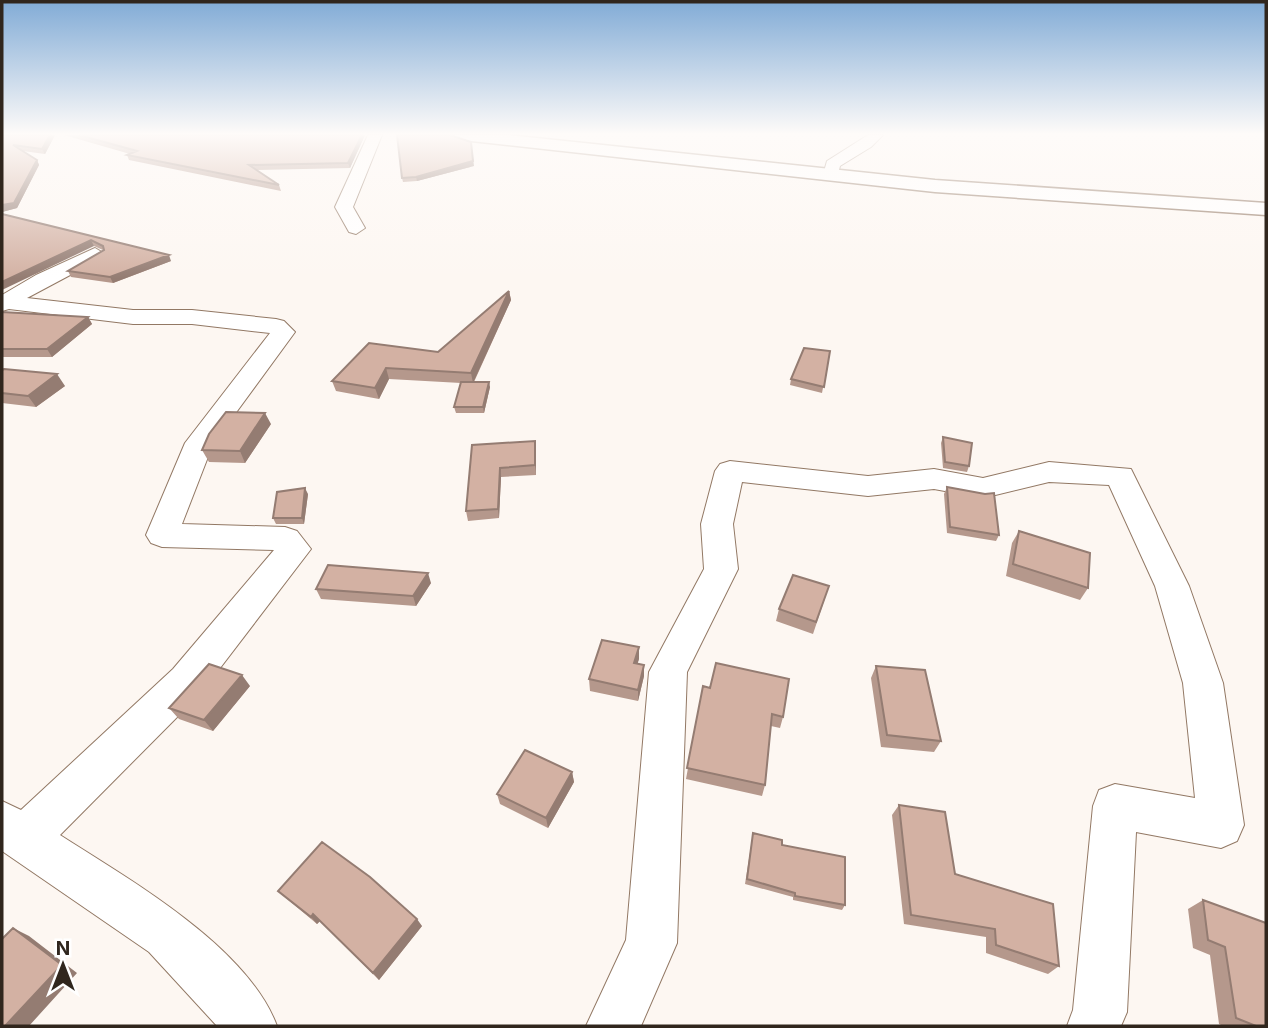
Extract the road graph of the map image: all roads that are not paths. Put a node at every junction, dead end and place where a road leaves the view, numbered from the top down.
1 (354, 183) edge
2 (919, 183) edge
3 (1266, 209) edge
4 (356, 228) dead end
5 (95, 254) edge
6 (4, 303) edge
7 (13, 831) edge
8 (250, 1026) edge
9 (613, 1026) edge
10 (1094, 1026) edge

1 - 4 street
2 - 3 street
5 - 6 street
6 - 7 street
7 - 8 street
9 - 10 street

